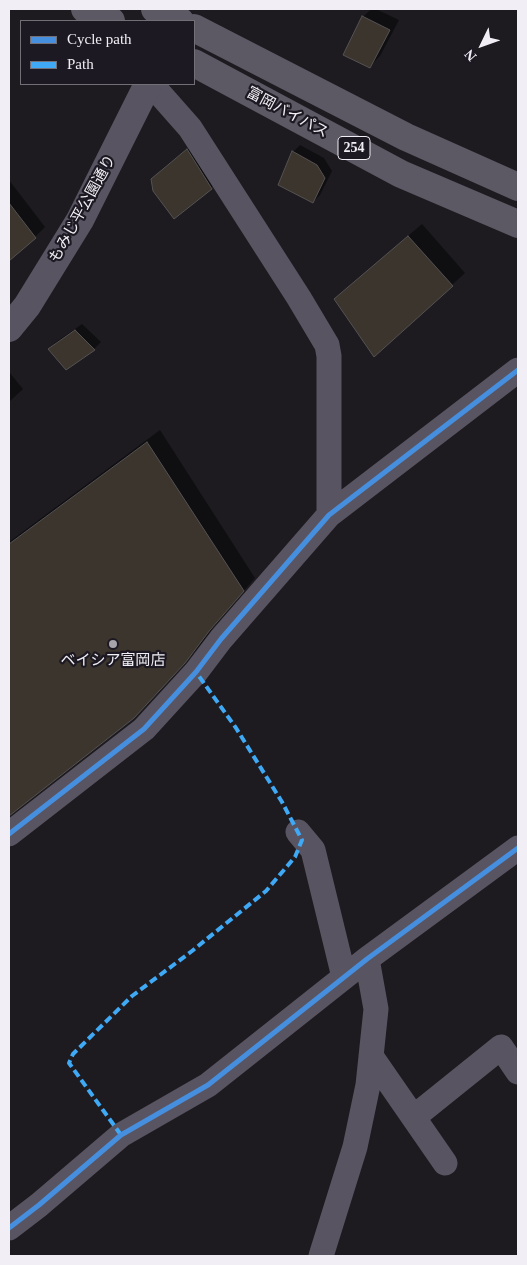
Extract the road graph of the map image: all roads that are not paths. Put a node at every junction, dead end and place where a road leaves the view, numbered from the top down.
1 (85, 9) edge
2 (155, 9) edge
3 (109, 20) edge
4 (177, 20) edge
5 (195, 29) edge
6 (195, 64) edge
7 (148, 85) edge
8 (149, 85) edge
9 (518, 187) edge
10 (518, 224) edge
11 (9, 328) edge
12 (518, 370) edge
13 (330, 516) junction
14 (298, 832) dead end
15 (9, 834) edge
16 (518, 848) edge
17 (367, 959) junction
18 (344, 977) junction
19 (371, 1056) junction
20 (518, 1072) edge
21 (414, 1118) junction
22 (445, 1163) dead end
23 (9, 1228) edge
24 (321, 1256) edge

1 - 3 highway
2 - 4 highway
5 - 9 highway, 254
6 - 10 highway, 富岡バイパス / 254
7 - 11 street, もみじ平公園通り
8 - 13 street
12 - 13 street
13 - 15 street
14 - 18 street
16 - 17 street
17 - 18 street
17 - 19 street
18 - 23 street
19 - 21 street
19 - 24 street
20 - 21 street
21 - 22 street

